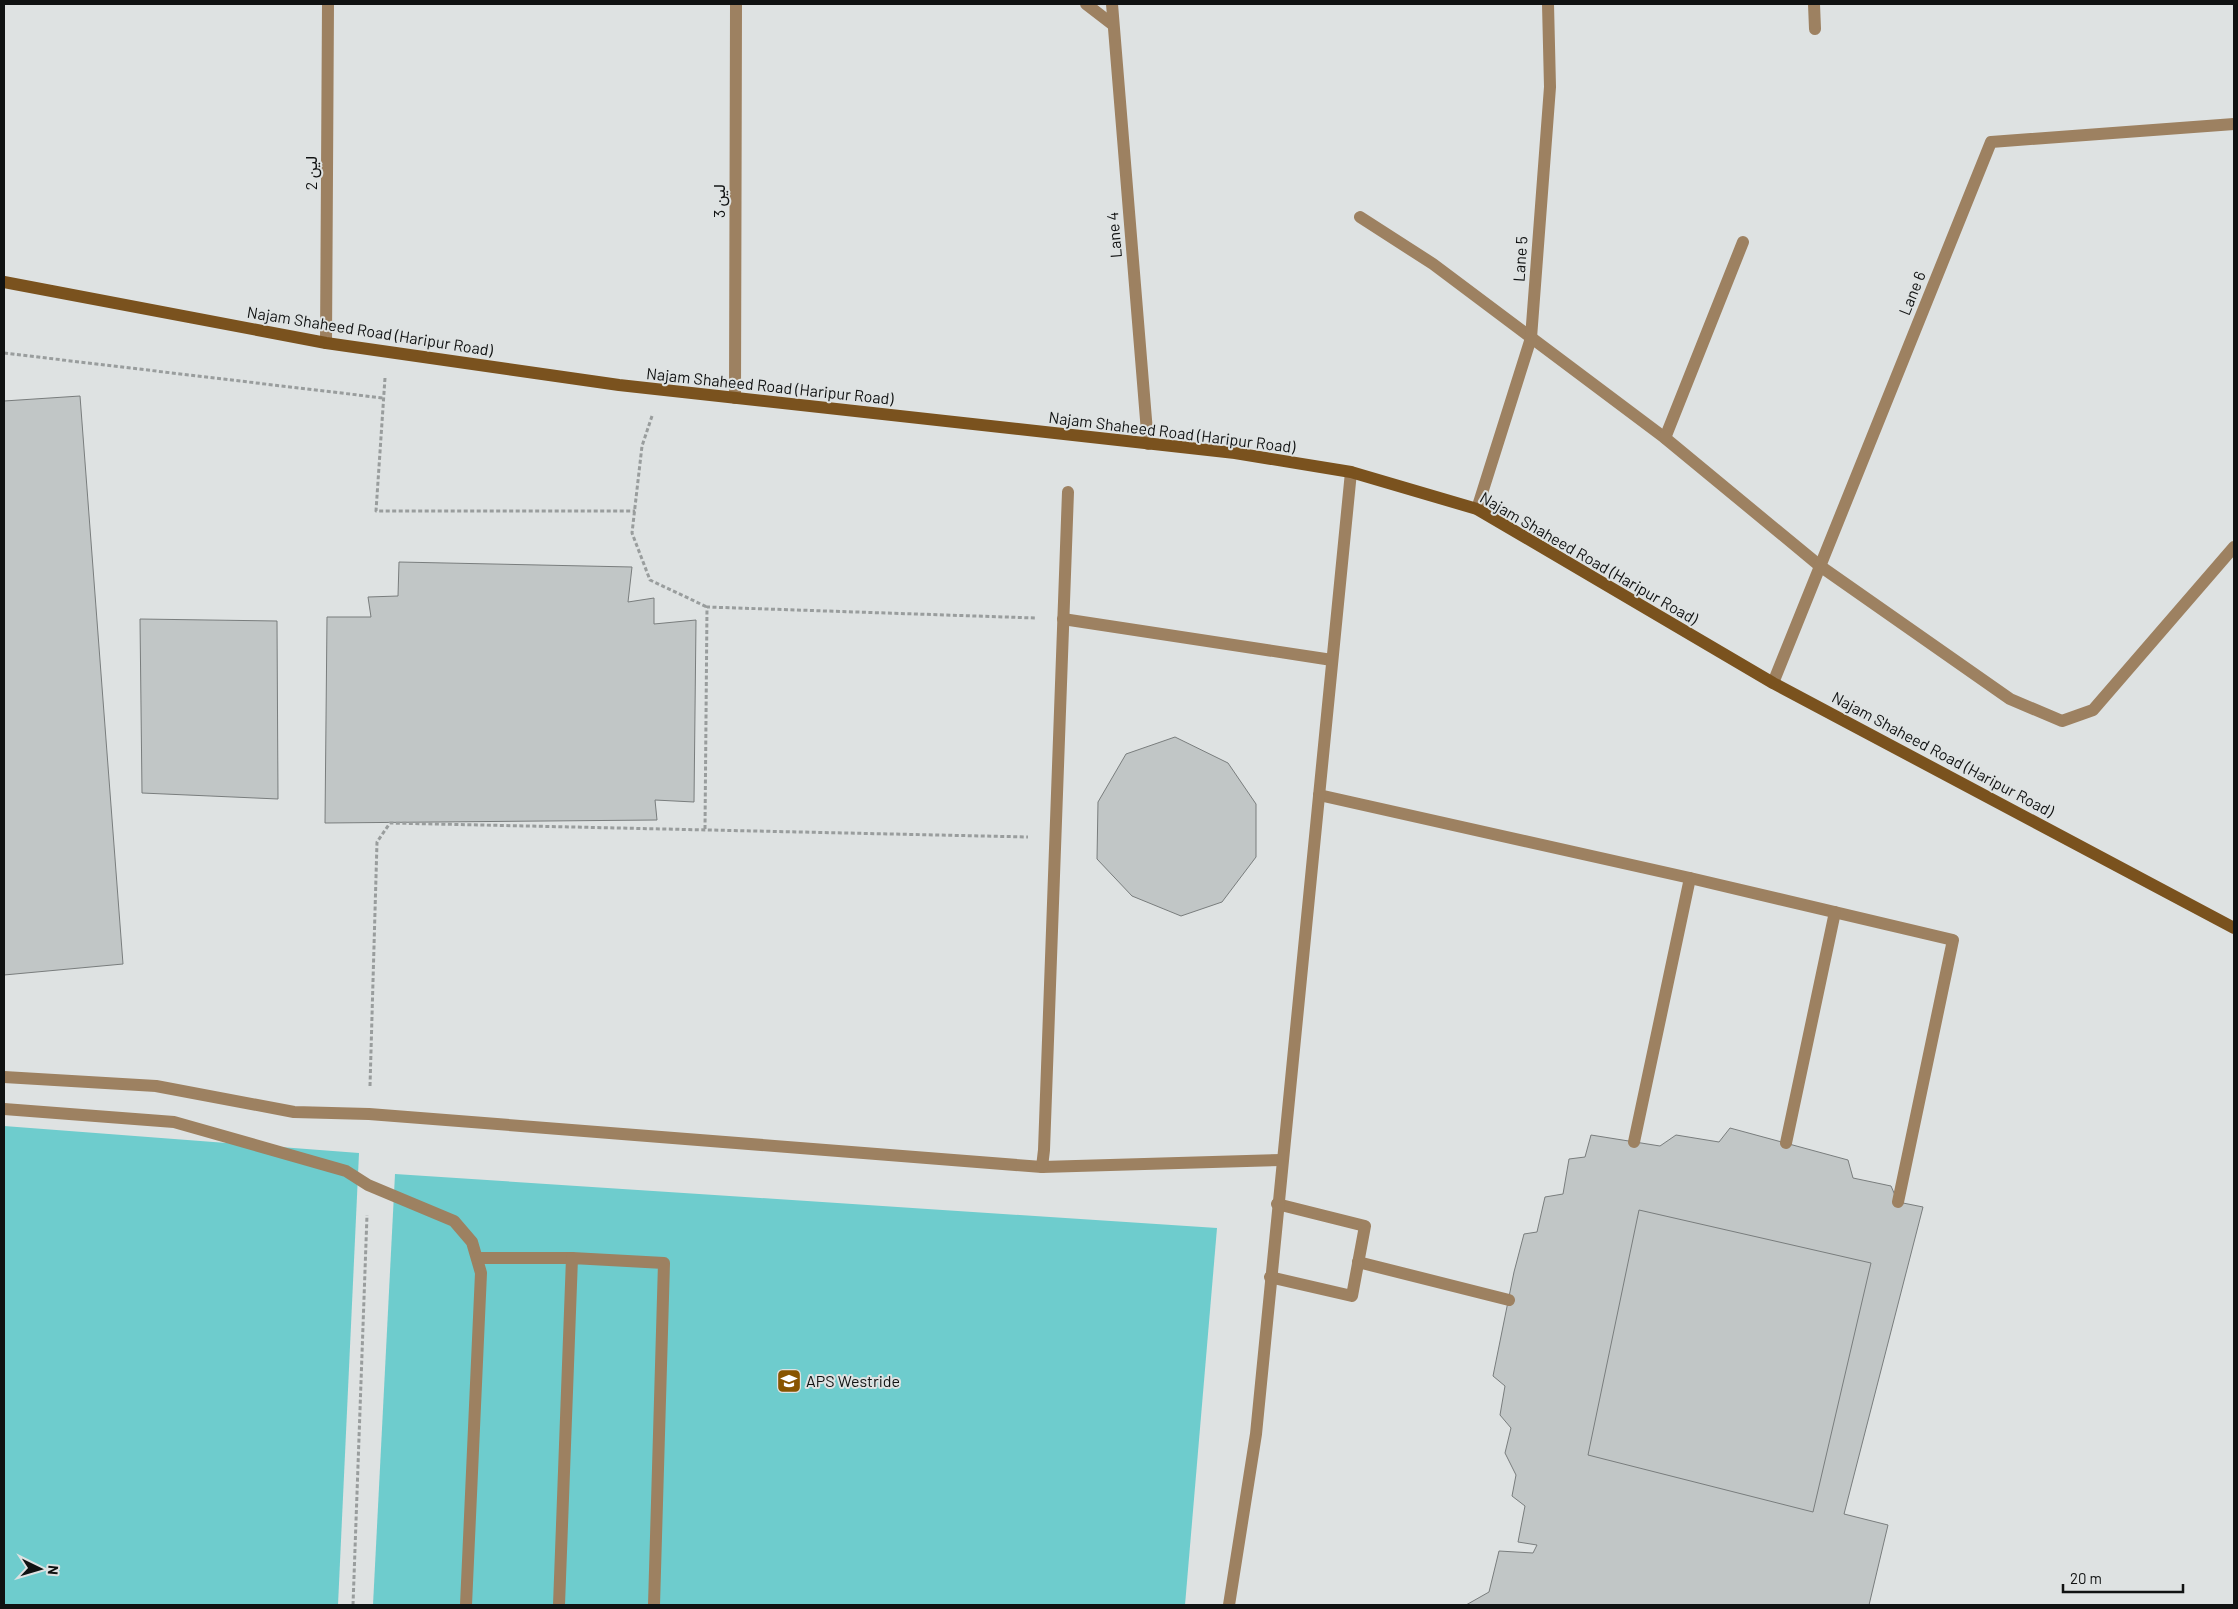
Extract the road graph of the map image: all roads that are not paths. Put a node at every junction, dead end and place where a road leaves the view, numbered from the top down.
1 (328, 4) edge
2 (736, 4) edge
3 (1086, 4) edge
4 (1112, 4) edge
5 (1548, 4) edge
6 (1814, 4) edge
7 (1112, 24) junction
8 (1815, 29) dead end
9 (2234, 124) edge
10 (1360, 217) dead end
11 (1743, 242) dead end
12 (4, 282) edge
13 (1531, 338) junction
14 (326, 343) junction
15 (735, 398) junction
16 (1665, 438) junction
17 (1148, 444) junction
18 (1351, 472) junction
19 (1068, 492) dead end
20 (1478, 510) junction
21 (2234, 547) edge
22 (1820, 566) junction
23 (1064, 619) junction
24 (1332, 660) junction
25 (1773, 683) junction
26 (1318, 795) junction
27 (1690, 878) junction
28 (1834, 912) junction
29 (2234, 928) edge
30 (4, 1077) edge
31 (4, 1109) edge
32 (1634, 1142) dead end
33 (1786, 1143) dead end
34 (1282, 1160) junction
35 (1042, 1167) junction
36 (1898, 1202) dead end
37 (1278, 1204) junction
38 (477, 1258) junction
39 (572, 1258) junction
40 (1358, 1262) junction
41 (1270, 1277) junction
42 (1509, 1300) dead end
43 (466, 1605) edge
44 (559, 1605) edge
45 (654, 1605) edge
46 (1229, 1605) edge

1 - 14 street, لین 2
2 - 15 street, لین 3
3 - 7 street
4 - 7 street, Lane 4
5 - 13 street, Lane 5
6 - 8 street
7 - 17 street, Lane 4
9 - 22 street, Lane 6
10 - 13 street
11 - 16 street
12 - 14 main road, Najam Shaheed Road (Haripur Road)
13 - 16 street
13 - 20 street, Lane 5
14 - 15 main road, Najam Shaheed Road (Haripur Road)
15 - 17 main road, Najam Shaheed Road (Haripur Road)
16 - 22 street
17 - 18 main road, Najam Shaheed Road (Haripur Road)
18 - 20 main road, Najam Shaheed Road (Haripur Road)
18 - 24 street
19 - 23 street
20 - 25 main road, Najam Shaheed Road (Haripur Road)
21 - 22 street
22 - 25 street, Lane 6
23 - 24 street
23 - 35 street
24 - 26 street
25 - 29 main road, Najam Shaheed Road (Haripur Road)
26 - 27 street
26 - 34 street
27 - 28 street
27 - 32 street
28 - 33 street
28 - 36 street
30 - 35 street
31 - 38 street
34 - 35 street
34 - 37 street
37 - 40 street
37 - 41 street
38 - 39 street
38 - 43 street
39 - 44 street
39 - 45 street
40 - 41 street
40 - 42 street
41 - 46 street

